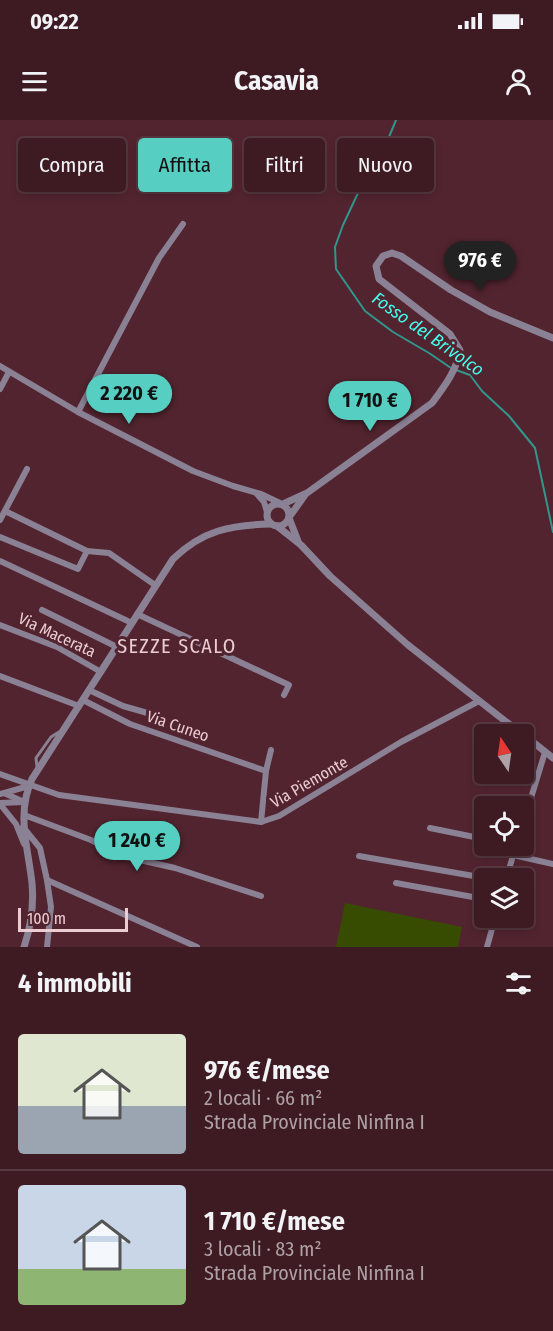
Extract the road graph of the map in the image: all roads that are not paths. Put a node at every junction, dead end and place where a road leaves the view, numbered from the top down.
1 (183, 224) dead end
2 (553, 338) edge
3 (0, 366) edge
4 (9, 372) junction
5 (0, 389) edge
6 (78, 411) junction
7 (27, 469) dead end
8 (254, 492) junction
9 (307, 493) junction
10 (281, 504) junction
11 (5, 511) junction
12 (267, 513) junction
13 (289, 517) junction
14 (0, 520) edge
15 (249, 525) junction
16 (274, 525) junction
17 (0, 537) edge
18 (301, 545) junction
19 (87, 551) junction
20 (0, 561) edge
21 (155, 585) junction
22 (42, 610) dead end
23 (137, 614) junction
24 (132, 623) junction
25 (0, 625) edge
26 (117, 647) junction
27 (101, 672) junction
28 (0, 676) edge
29 (89, 690) junction
30 (284, 695) dead end
31 (479, 701) junction
32 (81, 703) junction
33 (158, 716) dead end
34 (509, 724) edge
35 (534, 744) edge
36 (271, 750) dead end
37 (545, 752) junction
38 (553, 758) edge
39 (266, 771) junction
40 (0, 774) edge
41 (29, 786) junction
42 (2, 793) edge
43 (532, 796) edge
44 (24, 802) junction
45 (0, 803) edge
46 (24, 815) junction
47 (261, 822) junction
48 (23, 826) junction
49 (429, 828) dead end
50 (474, 837) edge
51 (27, 851) junction
52 (359, 856) dead end
53 (517, 856) edge
54 (553, 864) edge
55 (474, 876) edge
56 (47, 880) junction
57 (396, 883) dead end
58 (261, 896) dead end
59 (474, 897) edge
60 (492, 928) edge
61 (24, 947) edge
62 (47, 947) edge
63 (198, 947) edge
64 (487, 947) edge

1 - 6 street
2 - 9 street
3 - 4 street
4 - 5 street
4 - 6 street
6 - 8 street
7 - 11 street
8 - 10 street
8 - 12 street
9 - 10 street
9 - 13 street
10 - 12 street
10 - 13 street
11 - 14 street
11 - 19 street
12 - 15 street
12 - 16 street
13 - 16 street
13 - 18 street
15 - 16 street
15 - 21 street
16 - 18 street
17 - 19 street
18 - 31 street
19 - 21 street
20 - 24 street
21 - 23 street
22 - 26 street
23 - 24 street
23 - 30 street
24 - 26 street
25 - 27 street, Via Macerata
26 - 27 street
27 - 29 street
28 - 32 street, Via Cuneo
29 - 32 street
29 - 33 street
31 - 34 street
31 - 47 street, Via Piemonte
32 - 39 street, Via Cuneo
32 - 41 street
35 - 37 street
36 - 39 street
37 - 38 street
37 - 43 street
39 - 47 street
40 - 41 street, Via Piemonte
41 - 42 street
41 - 44 street
41 - 47 street, Via Piemonte
42 - 44 street
44 - 45 street
44 - 46 street
45 - 51 street
46 - 48 street
46 - 58 street
48 - 51 street
48 - 56 street
49 - 50 street
51 - 61 street
52 - 55 street
53 - 54 street
56 - 62 street
56 - 63 street
57 - 59 street
60 - 64 street

